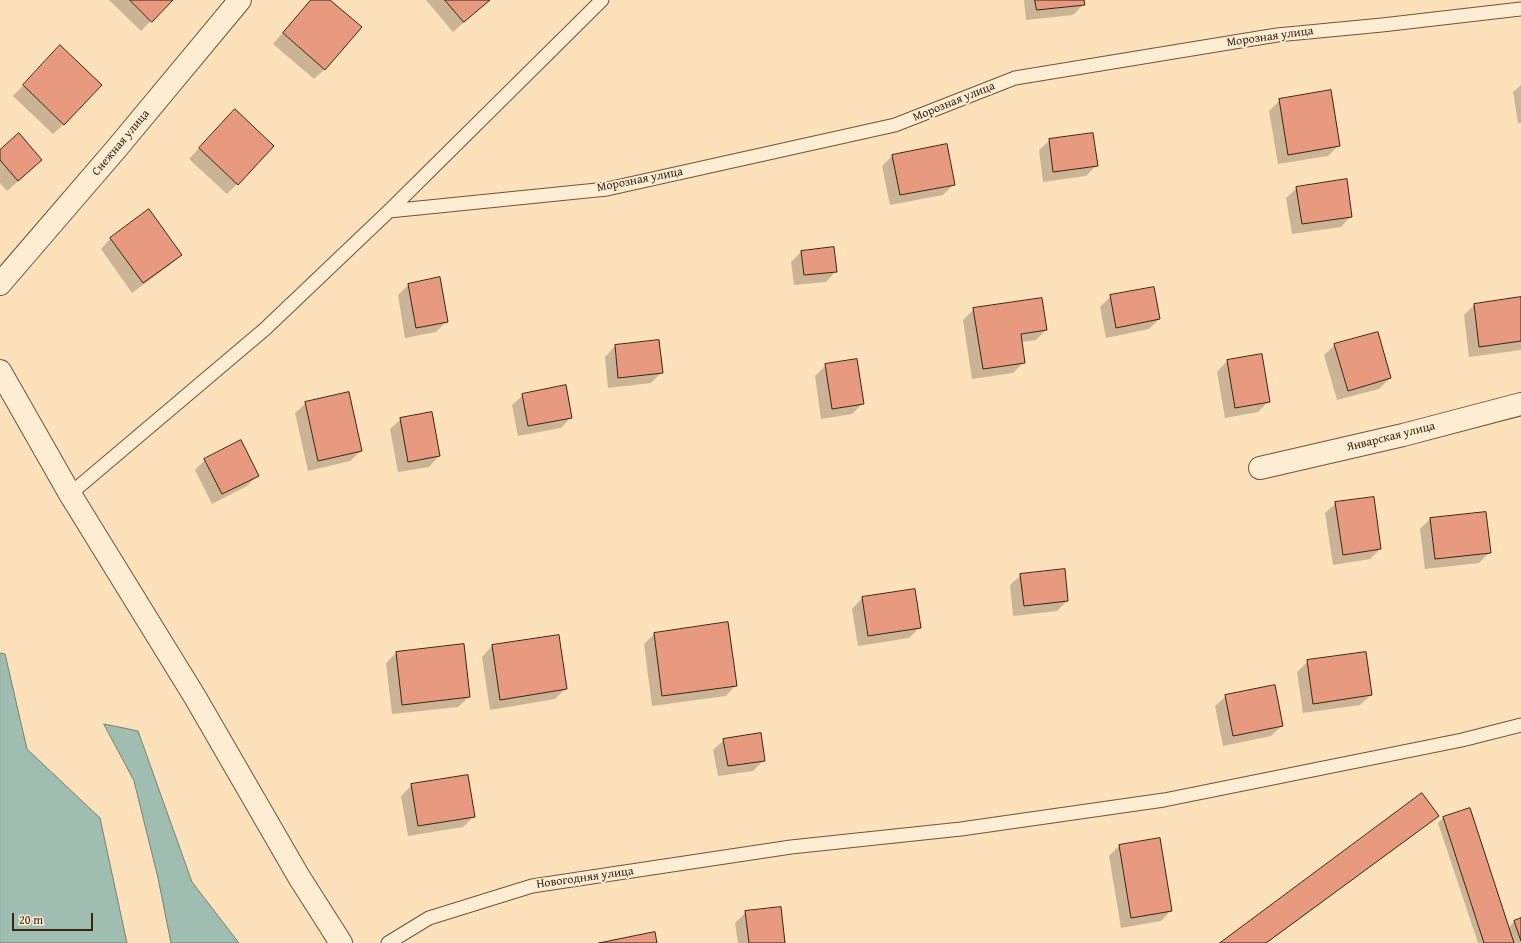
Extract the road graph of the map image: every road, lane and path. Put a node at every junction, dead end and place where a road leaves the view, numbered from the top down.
1 (240, 0) edge
2 (602, 0) edge
3 (1521, 9) edge
4 (389, 211) junction
5 (0, 284) edge
6 (0, 371) edge
7 (1521, 404) edge
8 (1260, 468) dead end
9 (70, 494) junction
10 (1521, 725) edge
11 (341, 943) edge
12 (388, 943) edge

1 - 5 street, Снежная улица
2 - 4 lane
3 - 4 lane, Морозная улица
4 - 9 lane
6 - 9 street
7 - 8 street, Январская улица
9 - 11 street
10 - 12 lane, Новогодняя улица

